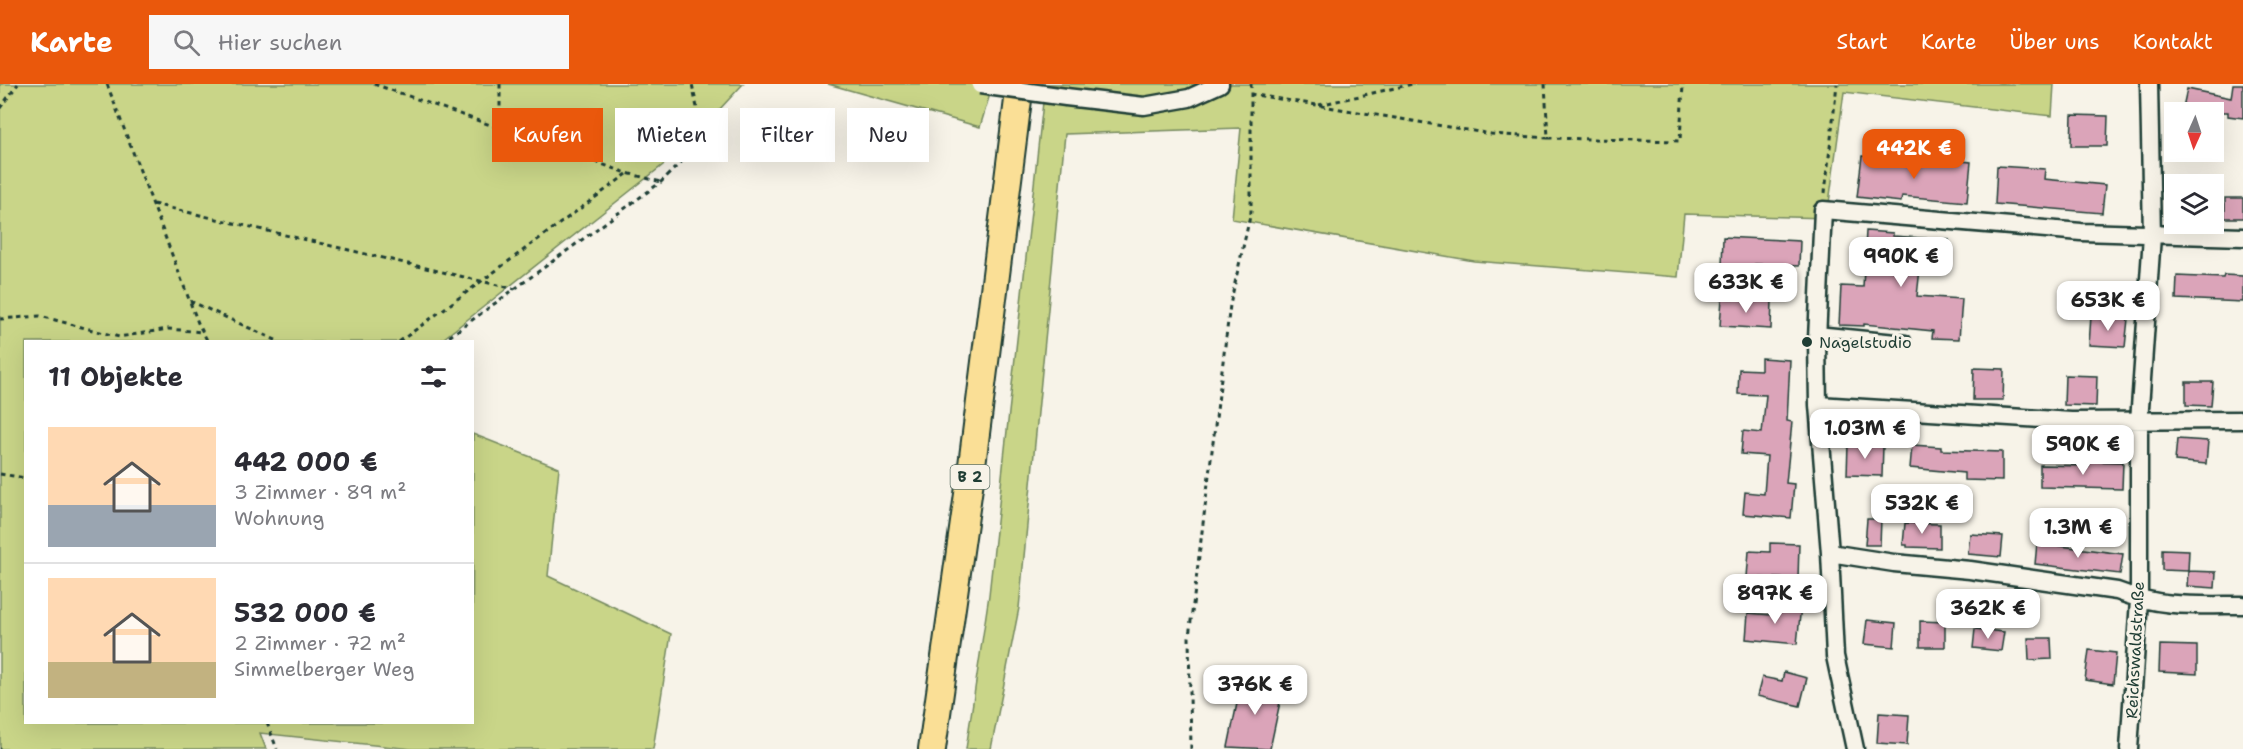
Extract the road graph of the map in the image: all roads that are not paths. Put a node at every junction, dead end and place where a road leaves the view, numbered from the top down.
1 (1020, 84) edge
2 (1220, 84) edge
3 (2149, 84) edge
4 (978, 85) edge
5 (2152, 236) junction
6 (2243, 237) edge
7 (1817, 331) junction
8 (1906, 340) dead end
9 (1818, 405) junction
10 (2243, 420) edge
11 (2139, 422) junction
12 (1830, 553) junction
13 (2139, 600) junction
14 (2243, 605) edge
15 (932, 749) edge
16 (1855, 749) edge
17 (2129, 749) edge

1 - 15 main road, B 2
2 - 4 street, bridge
3 - 5 street, Reichswaldstraße
5 - 6 street
5 - 7 street
5 - 11 street, Reichswaldstraße
7 - 8 lane
7 - 9 street
9 - 11 street
9 - 12 street
10 - 11 street
11 - 13 street, Reichswaldstraße
12 - 13 street
12 - 16 street
13 - 14 street
13 - 17 street, Reichswaldstraße

